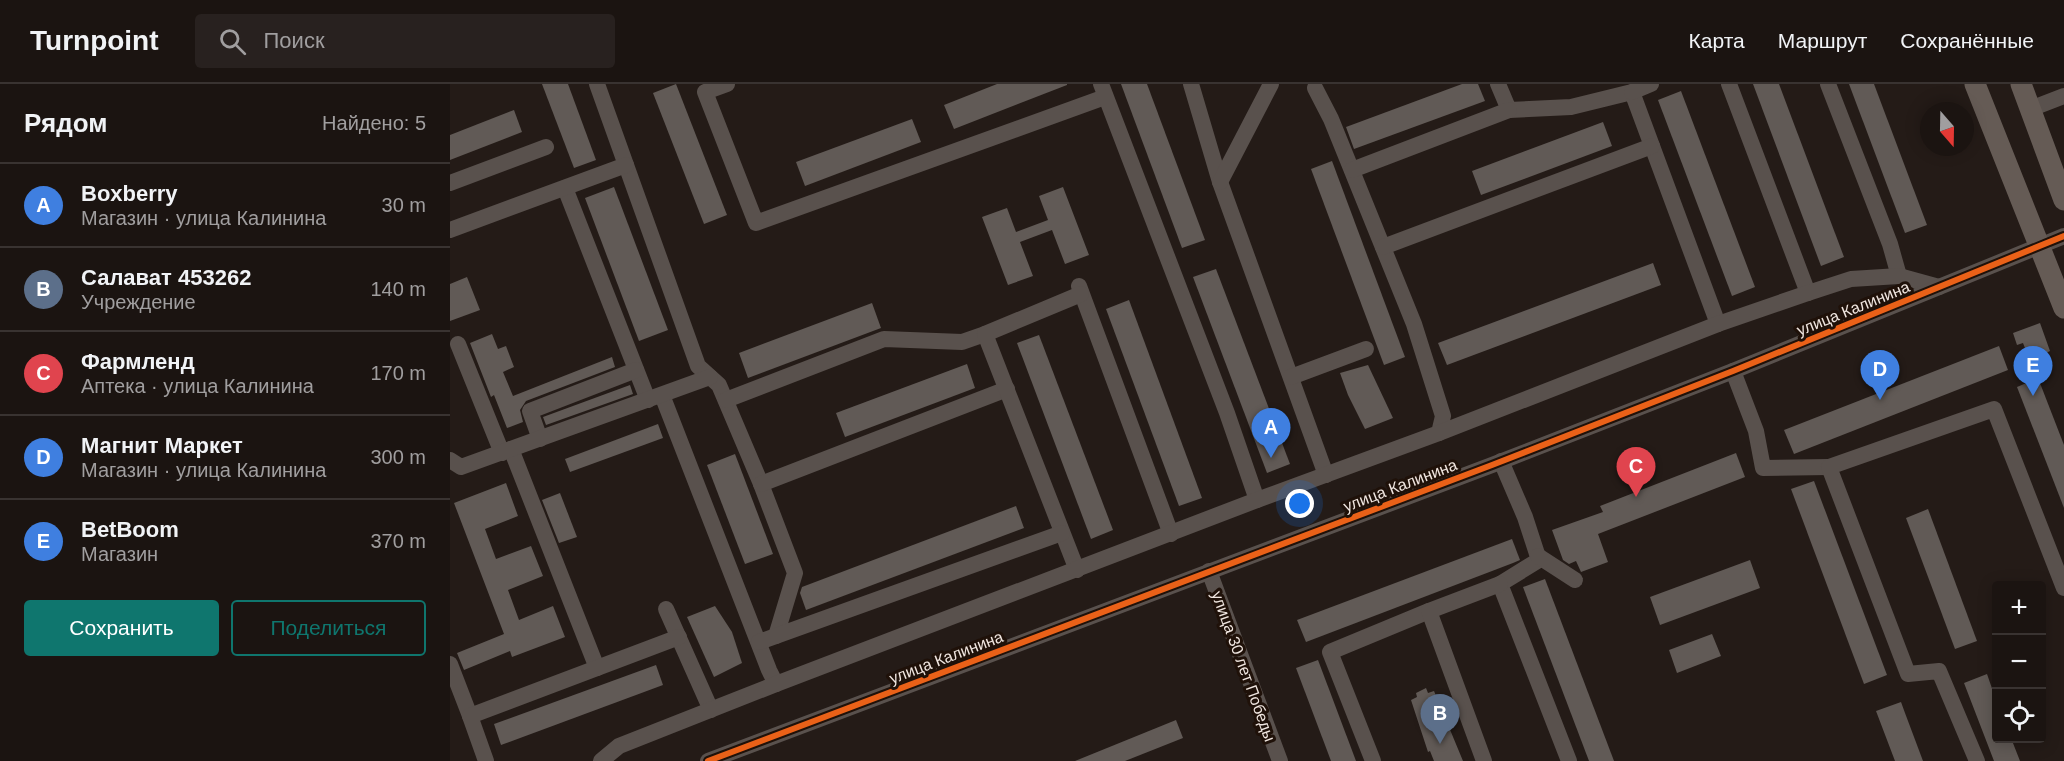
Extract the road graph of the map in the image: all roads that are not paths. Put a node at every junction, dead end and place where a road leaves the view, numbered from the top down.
1 (597, 84) edge
2 (727, 84) edge
3 (1191, 84) edge
4 (1271, 84) edge
5 (1498, 84) edge
6 (1651, 84) edge
7 (1730, 84) edge
8 (1828, 84) edge
9 (1975, 84) edge
10 (2021, 84) edge
11 (1318, 85) edge
12 (704, 88) edge
13 (1103, 90) edge
14 (1632, 92) junction
15 (2064, 96) edge
16 (2030, 109) junction
17 (1509, 110) junction
18 (1653, 146) junction
19 (546, 147) dead end
20 (626, 165) junction
21 (1352, 170) junction
22 (1220, 182) junction
23 (450, 183) edge
24 (565, 188) junction
25 (2064, 200) edge
26 (450, 230) edge
27 (2064, 236) edge
28 (2039, 245) junction
29 (1383, 247) junction
30 (1899, 276) junction
31 (1940, 287) junction
32 (1808, 293) junction
33 (2064, 308) edge
34 (1718, 324) junction
35 (985, 334) junction
36 (458, 344) dead end
37 (1366, 349) dead end
38 (636, 370) junction
39 (1733, 371) junction
40 (710, 377) junction
41 (1291, 377) junction
42 (1006, 389) junction
43 (655, 397) junction
44 (726, 400) junction
45 (1439, 433) junction
46 (540, 439) junction
47 (506, 451) junction
48 (450, 460) edge
49 (1501, 461) junction
50 (1829, 467) junction
51 (1326, 475) junction
52 (761, 484) junction
53 (1257, 500) junction
54 (1062, 533) junction
55 (1171, 534) junction
56 (1538, 556) junction
57 (1077, 570) junction
58 (1209, 571) junction
59 (1575, 580) dead end
60 (1500, 584) junction
61 (2064, 588) edge
62 (666, 609) dead end
63 (1429, 611) junction
64 (776, 636) junction
65 (679, 637) junction
66 (759, 642) junction
67 (450, 664) edge
68 (597, 668) junction
69 (776, 684) junction
70 (711, 710) junction
71 (470, 716) junction
72 (486, 761) edge
73 (601, 761) edge
74 (708, 761) edge
75 (1280, 761) edge
76 (1373, 761) edge
77 (1484, 761) edge
78 (1569, 761) edge
79 (1977, 761) edge

1 - 20 street
2 - 12 street
3 - 22 street
4 - 22 street
5 - 17 street
6 - 14 street
7 - 32 street
8 - 30 street
9 - 28 main road
10 - 16 main road
11 - 21 street
12 - 13 street
13 - 53 street
14 - 17 street
14 - 18 street
15 - 16 street
16 - 25 main road
17 - 21 street
18 - 29 street
18 - 34 street
19 - 23 street
20 - 24 street
20 - 40 street
21 - 29 street
22 - 41 street
24 - 26 street
24 - 38 street
27 - 28 street, улица Калинина
28 - 31 street, улица Калинина
28 - 33 main road
29 - 45 street
30 - 31 street
30 - 32 street
31 - 39 street, улица Калинина
32 - 34 street
34 - 45 street
35 - 42 street
35 - 44 street
35 - 55 street
36 - 47 street
37 - 41 street
38 - 43 street
38 - 46 street
39 - 49 street, улица Калинина
39 - 50 street
40 - 43 street
40 - 44 street
41 - 51 street
42 - 52 street
42 - 54 street
43 - 46 street
43 - 66 street
44 - 52 street
45 - 51 street
46 - 47 street
47 - 48 street
47 - 68 street
49 - 56 street
49 - 58 street, улица Калинина
50 - 61 street
50 - 79 street
51 - 53 street
52 - 64 street
53 - 55 street
54 - 57 street
54 - 64 street
55 - 57 street
56 - 59 street
56 - 60 street
57 - 69 street
58 - 74 street, улица Калинина
58 - 75 street, улица 30 лет Победы
60 - 63 street
60 - 78 street
62 - 65 street
63 - 76 street
63 - 77 street
64 - 66 street
65 - 68 street
65 - 70 street
66 - 69 street
67 - 71 street
68 - 71 street
69 - 70 street
70 - 73 street
71 - 72 street

